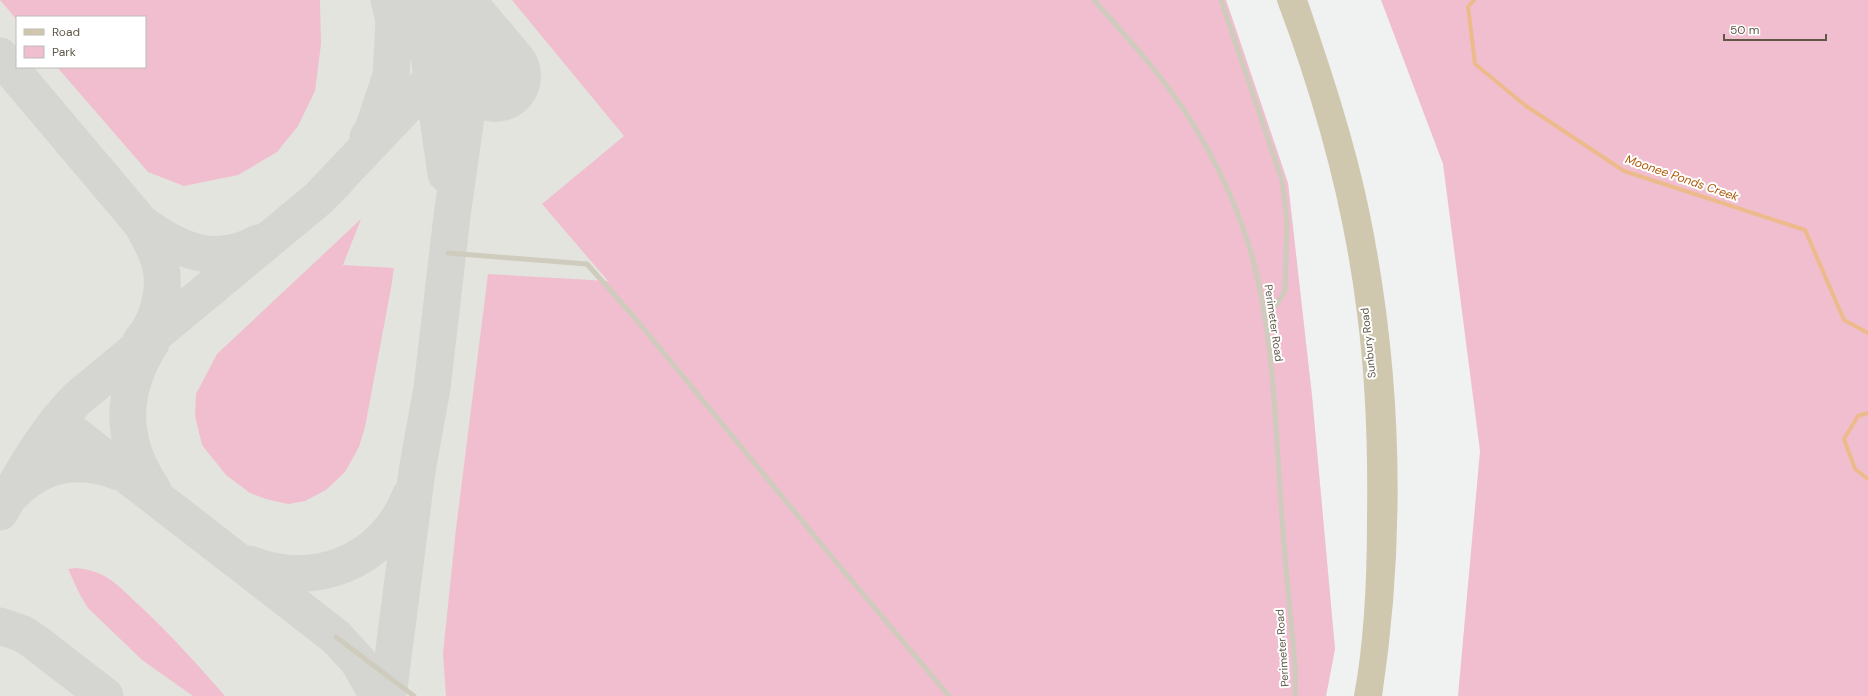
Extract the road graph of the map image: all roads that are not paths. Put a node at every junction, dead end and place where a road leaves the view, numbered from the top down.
1 (1094, 0) edge
2 (1221, 0) edge
3 (1285, 0) edge
4 (1299, 0) edge
5 (448, 253) dead end
6 (1264, 316) junction
7 (336, 637) dead end
8 (414, 696) edge
9 (949, 696) edge
10 (1295, 696) edge
11 (1362, 696) edge
12 (1374, 696) edge

1 - 6 lane, Perimeter Road
2 - 6 lane
3 - 11 main road, Sunbury Road
4 - 12 main road, Sunbury Road
5 - 9 lane
6 - 10 lane, Perimeter Road
7 - 8 lane

